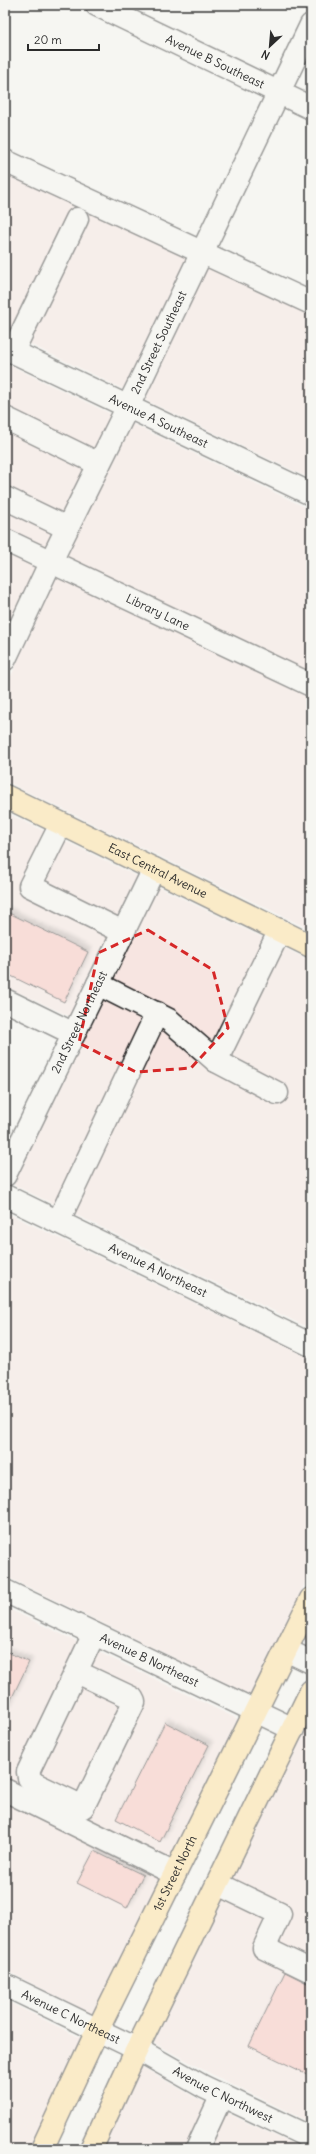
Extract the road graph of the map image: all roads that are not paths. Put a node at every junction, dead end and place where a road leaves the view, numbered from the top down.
1 (97, 5) edge
2 (311, 25) edge
3 (278, 92) junction
4 (311, 108) edge
5 (5, 161) edge
6 (77, 219) dead end
7 (202, 252) junction
8 (311, 303) edge
9 (9, 350) edge
10 (128, 407) junction
11 (5, 418) edge
12 (99, 464) junction
13 (311, 494) edge
14 (5, 498) edge
15 (67, 528) junction
16 (5, 540) edge
17 (51, 561) junction
18 (5, 659) edge
19 (311, 685) edge
20 (5, 796) edge
21 (61, 824) junction
22 (154, 869) junction
23 (280, 930) junction
24 (123, 932) junction
25 (311, 946) edge
26 (98, 984) junction
27 (5, 1000) edge
28 (157, 1013) junction
29 (74, 1034) junction
30 (216, 1061) junction
31 (277, 1093) dead end
32 (5, 1175) edge
33 (5, 1196) edge
34 (58, 1222) junction
35 (311, 1345) edge
36 (5, 1591) edge
37 (311, 1599) edge
38 (94, 1634) junction
39 (286, 1650) junction
40 (311, 1662) edge
41 (77, 1672) junction
42 (311, 1691) edge
43 (255, 1713) junction
44 (293, 1729) junction
45 (5, 1790) edge
46 (175, 1874) junction
47 (218, 1884) junction
48 (311, 1971) edge
49 (5, 1985) edge
50 (97, 2031) junction
51 (137, 2049) junction
52 (222, 2095) junction
53 (311, 2138) edge
54 (42, 2149) edge
55 (91, 2149) edge
56 (197, 2149) edge

1 - 3 street, Avenue B Southeast
2 - 3 street, 2nd Street Southeast
3 - 4 street, Avenue B Southeast
3 - 7 street, 2nd Street Southeast
5 - 7 street
6 - 9 street
7 - 8 street
7 - 10 street, 2nd Street Southeast
9 - 10 street, Avenue A Southeast
10 - 12 street, 2nd Street Southeast
10 - 13 street, Avenue A Southeast
11 - 12 street
12 - 15 street, 2nd Street Southeast
14 - 15 street
15 - 17 street, 2nd Street Southeast
16 - 17 street, Library Lane
17 - 18 street, 2nd Street Southeast
17 - 19 street, Library Lane
20 - 21 main road, East Central Avenue
21 - 22 main road, East Central Avenue
21 - 24 street
22 - 23 main road, East Central Avenue
22 - 24 street, 2nd Street Northeast
23 - 25 main road, East Central Avenue
23 - 30 street
24 - 26 street, 2nd Street Northeast
26 - 28 street
26 - 29 street, 2nd Street Northeast
27 - 29 street
28 - 30 street
28 - 34 street
29 - 32 street, 2nd Street Northeast
30 - 31 street
33 - 34 street, Avenue A Northeast
34 - 35 street, Avenue A Northeast
36 - 38 street, Avenue B Northeast
37 - 39 main road, 1st Street North
38 - 41 street
38 - 43 street, Avenue B Northeast
39 - 40 street
39 - 43 main road, 1st Street North
41 - 41 street
42 - 44 main road
43 - 44 street, Avenue B Northeast
43 - 46 main road, 1st Street North
44 - 47 main road
45 - 46 street
46 - 50 main road, 1st Street North
47 - 48 street
47 - 51 main road
49 - 50 street, Avenue C Northeast
50 - 51 street, Avenue C Northeast
50 - 54 main road, 1st Street North
51 - 52 street, Avenue C Northwest
51 - 55 main road
52 - 53 street, Avenue C Northwest
52 - 56 street

